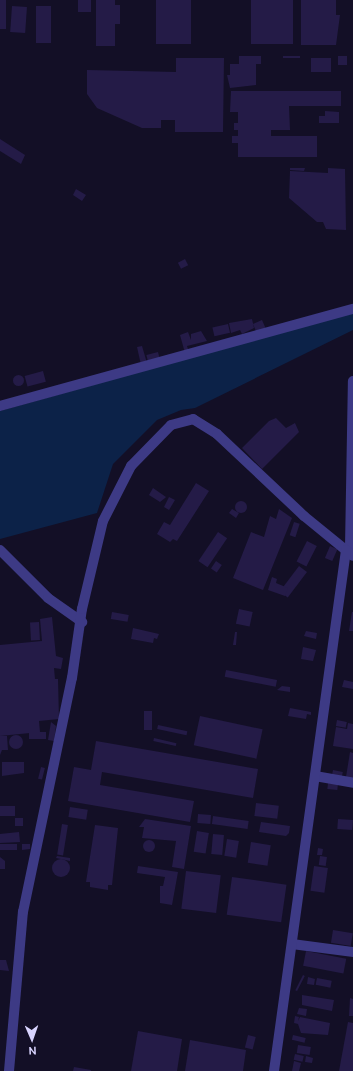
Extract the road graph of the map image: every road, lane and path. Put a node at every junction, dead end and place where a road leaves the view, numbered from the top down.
1 (353, 309) edge
2 (353, 381) edge
3 (0, 406) edge
4 (0, 550) edge
5 (350, 550) edge
6 (82, 622) junction
7 (315, 776) junction
8 (353, 783) edge
9 (292, 944) junction
10 (353, 952) edge
11 (10, 1071) edge
12 (274, 1071) edge

1 - 3 street
2 - 5 street
4 - 6 street
5 - 6 street
5 - 7 street
6 - 11 street
7 - 8 street
7 - 9 street
9 - 10 street
9 - 12 street

